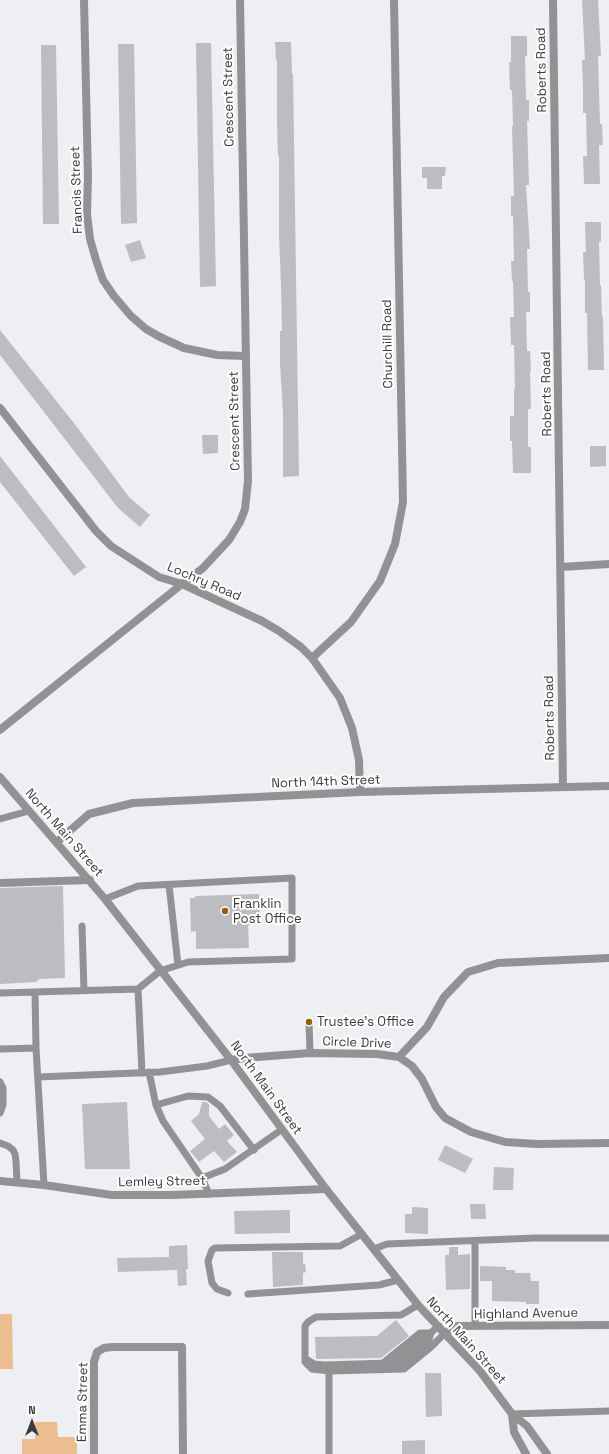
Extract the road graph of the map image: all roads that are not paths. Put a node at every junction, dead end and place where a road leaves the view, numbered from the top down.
1 (84, 0) edge
2 (240, 0) edge
3 (394, 0) edge
4 (553, 0) edge
5 (245, 356) junction
6 (0, 408) edge
7 (609, 564) edge
8 (561, 567) junction
9 (182, 584) junction
10 (312, 658) junction
11 (0, 730) edge
12 (0, 777) edge
13 (609, 786) edge
14 (563, 787) junction
15 (360, 792) junction
16 (29, 811) junction
17 (0, 819) edge
18 (57, 842) junction
19 (90, 880) junction
20 (0, 883) edge
21 (169, 885) junction
22 (105, 899) junction
23 (82, 926) dead end
24 (609, 958) edge
25 (178, 965) junction
26 (160, 970) junction
27 (138, 989) junction
28 (84, 991) junction
29 (35, 992) junction
30 (0, 993) edge
31 (309, 1022) dead end
32 (36, 1048) junction
33 (0, 1049) edge
34 (310, 1053) junction
35 (399, 1057) junction
36 (231, 1060) junction
37 (146, 1073) junction
38 (38, 1078) junction
39 (0, 1082) edge
40 (156, 1105) junction
41 (0, 1112) edge
42 (281, 1130) junction
43 (0, 1143) edge
44 (609, 1143) edge
45 (254, 1150) junction
46 (202, 1178) junction
47 (0, 1182) edge
48 (17, 1182) junction
49 (44, 1185) junction
50 (326, 1189) junction
51 (209, 1194) junction
52 (362, 1234) junction
53 (609, 1238) edge
54 (474, 1240) junction
55 (374, 1249) junction
56 (398, 1280) junction
57 (228, 1293) dead end
58 (248, 1294) dead end
59 (418, 1305) junction
60 (609, 1325) edge
61 (439, 1326) junction
62 (475, 1326) junction
63 (431, 1333) junction
64 (445, 1333) junction
65 (305, 1357) junction
66 (384, 1367) junction
67 (329, 1372) junction
68 (609, 1412) edge
69 (512, 1414) junction
70 (94, 1454) edge
71 (183, 1454) edge
72 (329, 1454) edge
73 (526, 1454) edge
74 (547, 1454) edge

1 - 5 street, Francis Street
2 - 5 street, Crescent Street
3 - 10 street, Churchill Road
4 - 8 street, Roberts Road
5 - 9 street, Crescent Street
6 - 9 street, Lochry Road
7 - 8 street
8 - 14 street, Roberts Road
9 - 10 street, Lochry Road
9 - 11 street, Crescent Street
10 - 15 street, Lochry Road
12 - 16 street, North Main Street
13 - 14 street, North 14th Street
14 - 15 street, North 14th Street
15 - 18 street, North 14th Street
16 - 17 lane
16 - 18 street, North Main Street
18 - 19 street, North Main Street
19 - 20 street
19 - 22 street, North Main Street
21 - 22 lane
21 - 25 lane
21 - 25 lane
22 - 26 street, North Main Street
23 - 28 lane
24 - 35 street, Circle Drive
25 - 26 lane
26 - 27 lane
26 - 36 street, North Main Street
27 - 28 lane
27 - 37 lane
28 - 29 lane
29 - 30 lane
29 - 32 lane
31 - 34 lane
32 - 33 lane
32 - 38 lane
34 - 35 street, Circle Drive
34 - 36 street, Circle Drive
35 - 44 street
36 - 37 lane
36 - 42 street, North Main Street
37 - 38 lane
37 - 40 lane
38 - 49 lane
39 - 41 lane
40 - 45 lane
40 - 46 lane
42 - 45 lane
42 - 50 street, North Main Street
43 - 48 lane
45 - 46 lane
46 - 51 lane
47 - 48 street, Lemley Street
48 - 49 street, Lemley Street
49 - 51 street, Lemley Street
50 - 51 street, Lemley Street
50 - 52 street, North Main Street
52 - 55 street, North Main Street
52 - 57 lane
53 - 54 lane
54 - 55 lane
54 - 62 lane
55 - 56 street, North Main Street
56 - 58 lane
56 - 59 street, North Main Street
59 - 61 street, North Main Street
59 - 65 lane
60 - 62 street, Highland Avenue
61 - 63 lane
61 - 64 street, North Main Street
62 - 64 street, Highland Avenue
63 - 66 lane
63 - 66 lane
64 - 66 lane
64 - 69 street, North Main Street
65 - 66 lane
65 - 67 lane
66 - 67 lane
67 - 72 lane
68 - 69 lane
69 - 73 street, North Main Street
69 - 74 street, North Main Street
70 - 71 street, Emma Street

